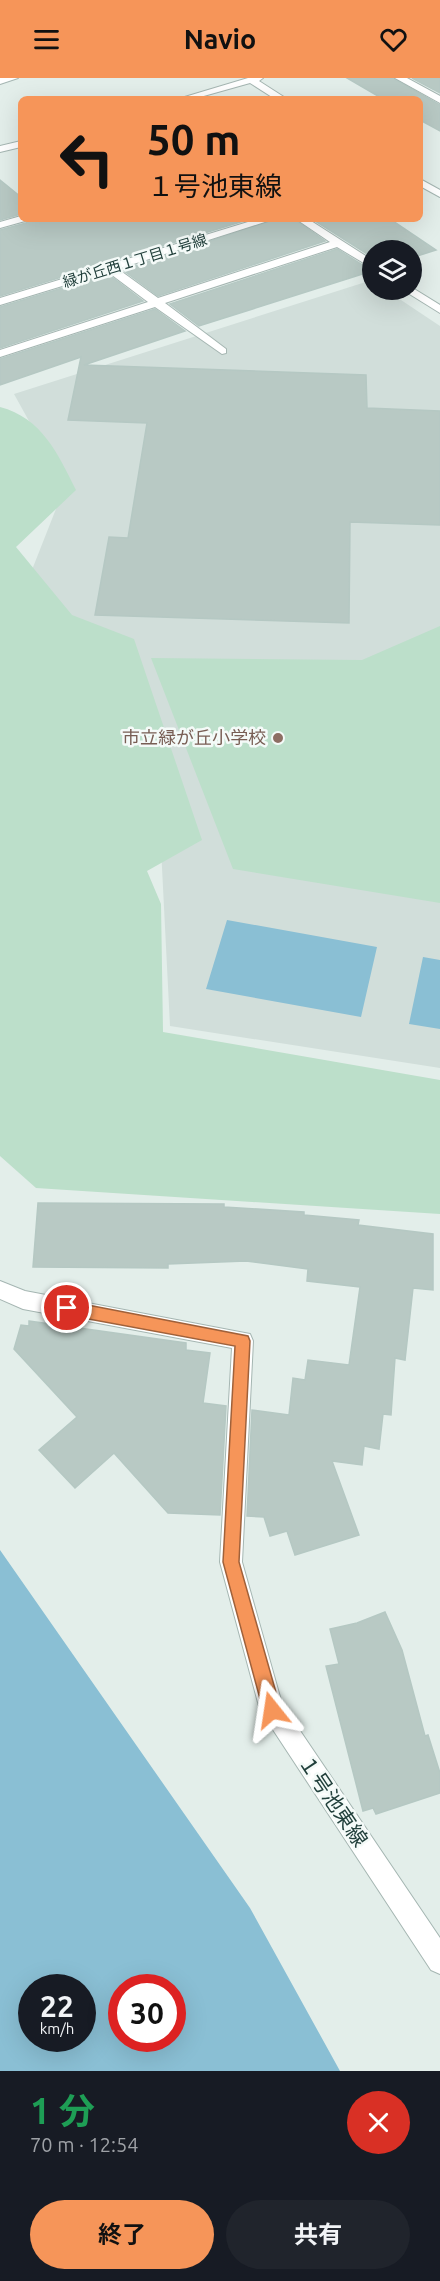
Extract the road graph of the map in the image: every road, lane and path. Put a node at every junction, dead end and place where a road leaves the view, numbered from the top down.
1 (13, 78) edge
2 (400, 78) edge
3 (254, 79) edge
4 (0, 81) edge
5 (194, 96) edge
6 (278, 96) edge
7 (440, 100) edge
8 (18, 145) edge
9 (0, 150) edge
10 (423, 184) edge
11 (440, 194) edge
12 (18, 220) edge
13 (259, 222) edge
14 (306, 222) edge
15 (0, 225) edge
16 (338, 243) junction
17 (362, 259) edge
18 (110, 268) junction
19 (422, 298) edge
20 (0, 302) edge
21 (156, 302) junction
22 (440, 310) edge
23 (222, 351) dead end
24 (0, 354) edge
25 (0, 1290) edge
26 (440, 1961) edge

1 - 4 street
2 - 7 street
3 - 5 street
3 - 6 street
8 - 9 street
10 - 11 street
12 - 15 street
13 - 18 street, 緑が丘西１丁目１号線
14 - 16 street
16 - 17 street
16 - 21 street
18 - 20 street, 緑が丘西１丁目１号線
18 - 21 street
19 - 22 street
21 - 23 street
21 - 24 street
25 - 26 street, １号池東線

